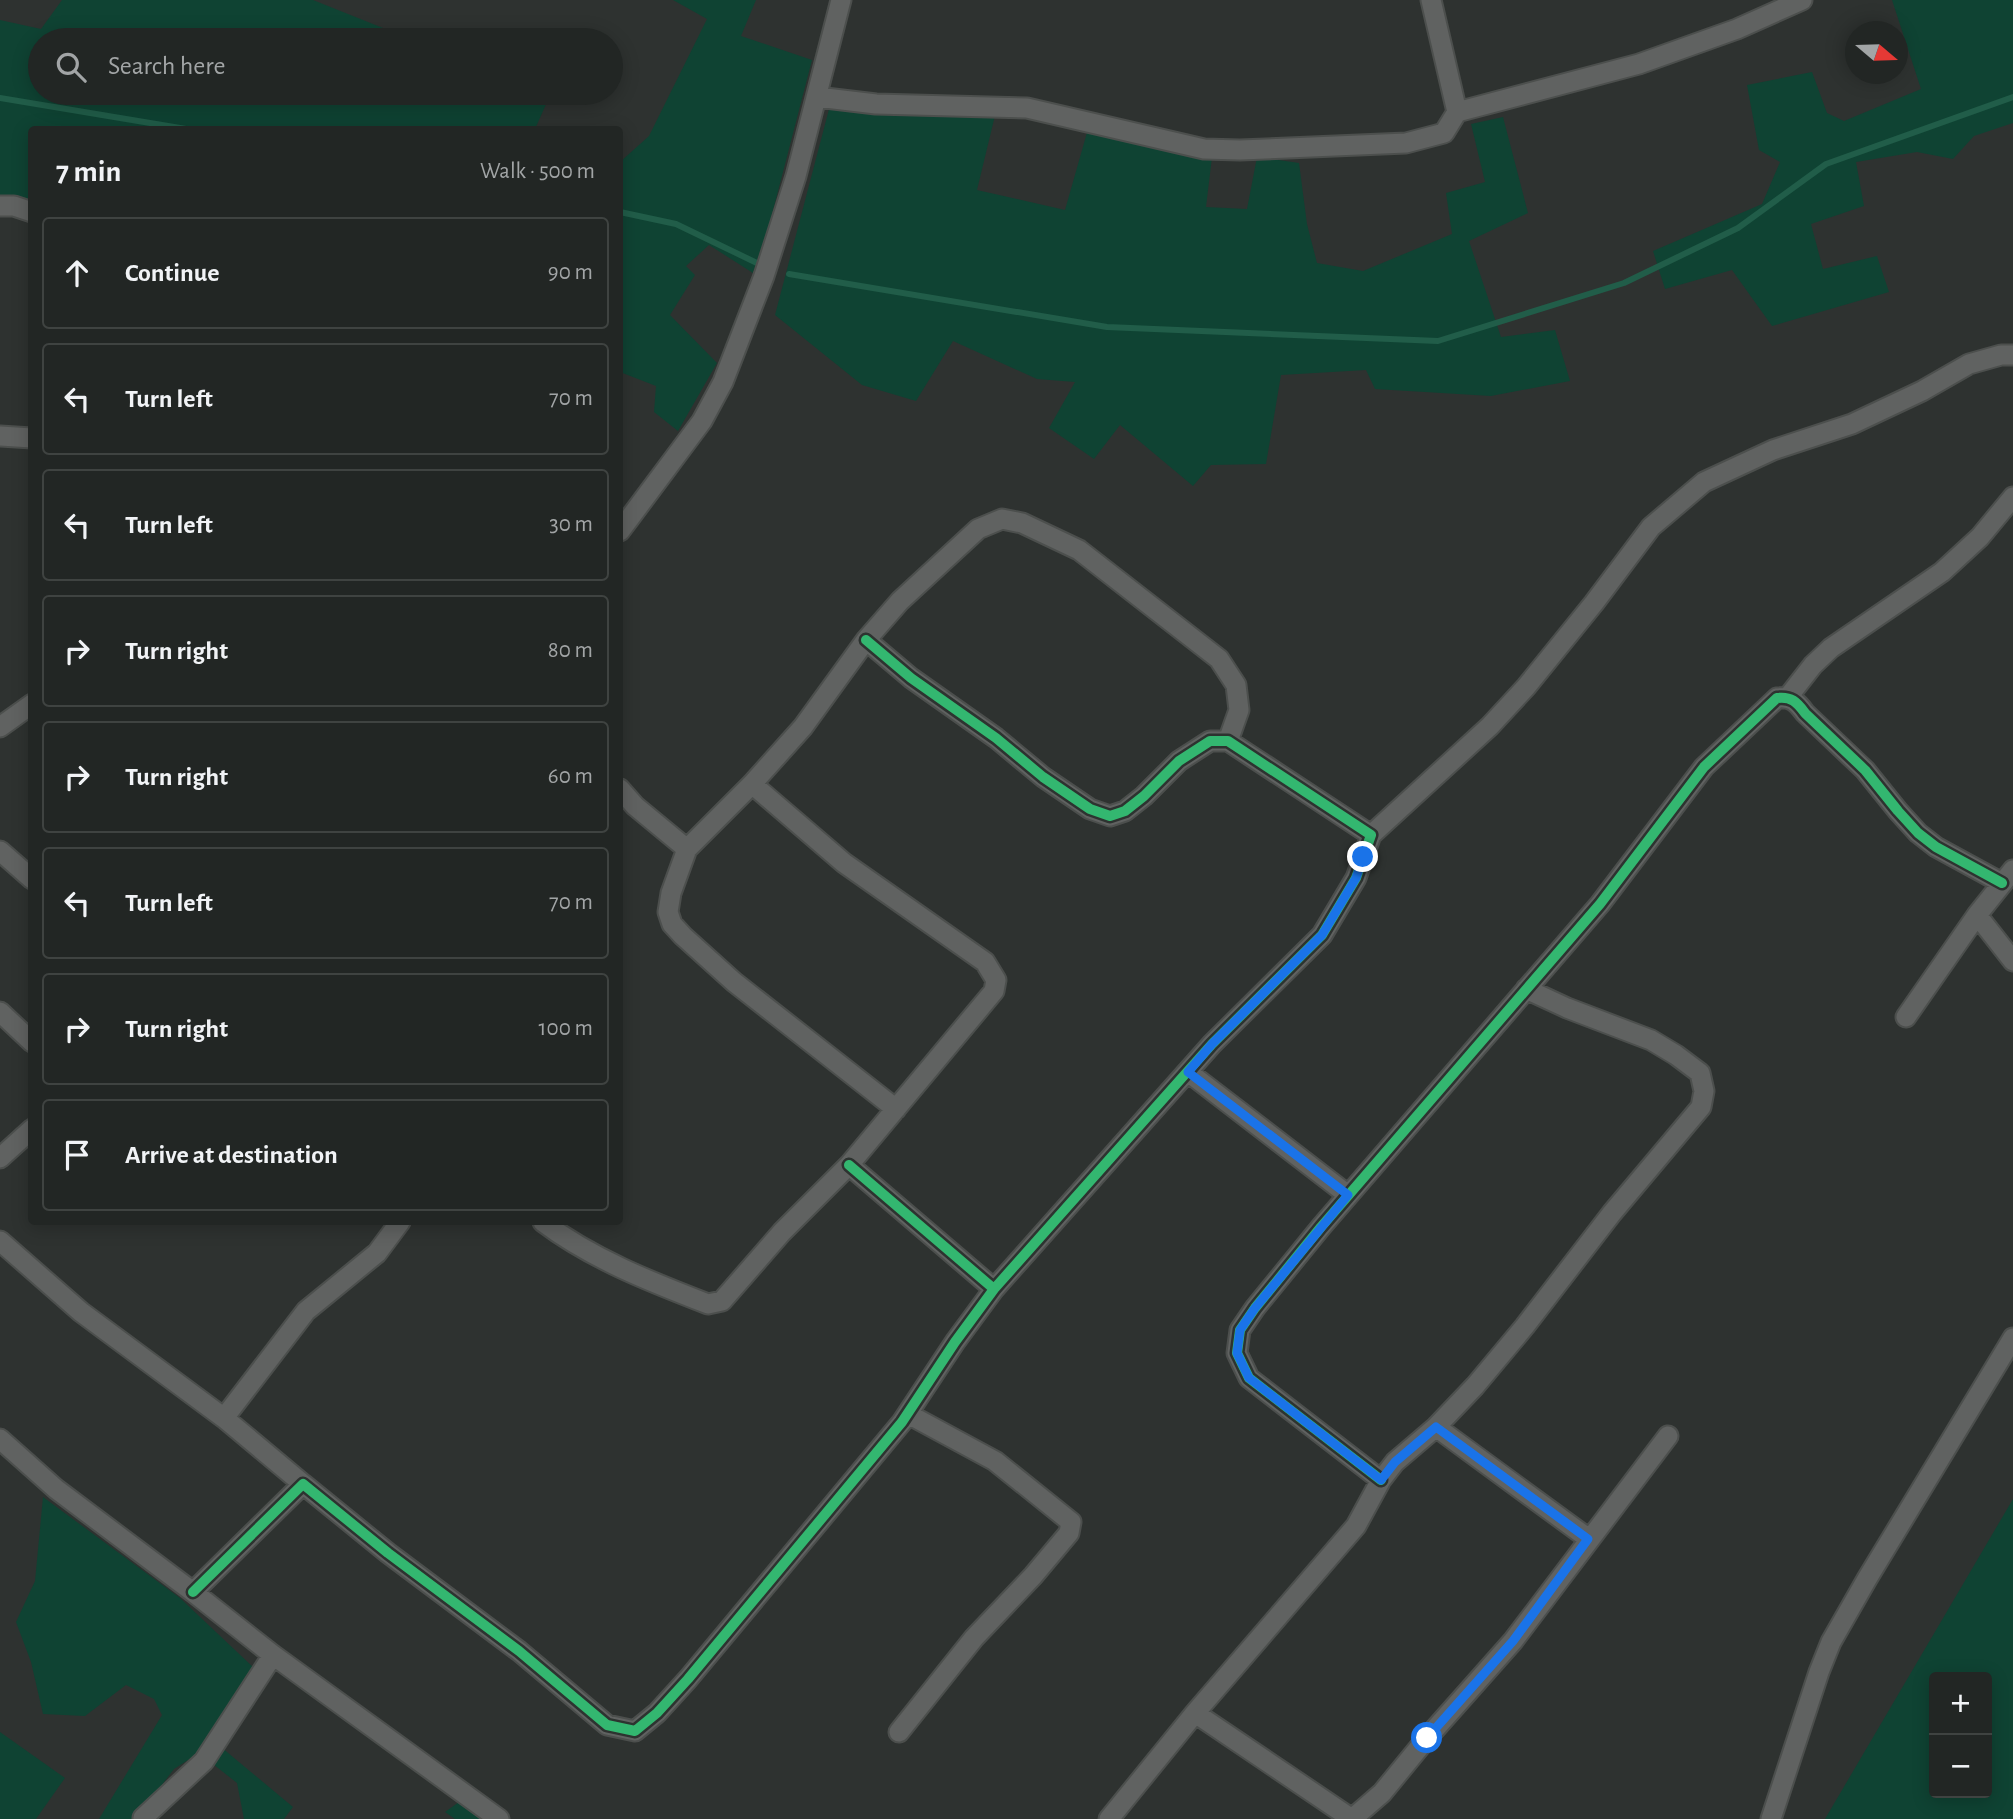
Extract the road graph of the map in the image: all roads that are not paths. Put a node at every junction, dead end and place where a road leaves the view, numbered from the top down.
1 (841, 0) edge
2 (1431, 0) edge
3 (1802, 0) edge
4 (817, 97) junction
5 (1457, 111) junction
6 (0, 206) edge
7 (28, 211) edge
8 (2013, 355) edge
9 (0, 436) edge
10 (28, 439) edge
11 (2013, 497) edge
12 (623, 525) edge
13 (866, 640) junction
14 (1788, 697) junction
15 (28, 707) edge
16 (0, 727) edge
17 (1228, 741) junction
18 (752, 784) junction
19 (623, 792) edge
20 (1371, 835) junction
21 (687, 849) junction
22 (0, 851) edge
23 (28, 876) edge
24 (2008, 876) edge
25 (1977, 915) junction
26 (2013, 961) edge
27 (1526, 989) junction
28 (0, 1012) edge
29 (1906, 1017) dead end
30 (28, 1038) edge
31 (1188, 1072) junction
32 (897, 1109) junction
33 (28, 1133) edge
34 (0, 1158) edge
35 (849, 1165) junction
36 (1348, 1195) junction
37 (398, 1225) edge
38 (547, 1225) edge
39 (0, 1241) edge
40 (994, 1289) junction
41 (2013, 1338) edge
42 (908, 1414) junction
43 (224, 1418) junction
44 (1436, 1427) junction
45 (1668, 1436) dead end
46 (0, 1438) edge
47 (1381, 1480) junction
48 (303, 1484) junction
49 (1588, 1539) junction
50 (193, 1592) junction
51 (273, 1655) junction
52 (1195, 1713) junction
53 (899, 1732) dead end
54 (144, 1818) edge
55 (499, 1819) edge
56 (1109, 1819) edge
57 (1352, 1819) edge
58 (1771, 1819) edge

1 - 4 street
2 - 5 street
3 - 5 street
4 - 5 street
4 - 12 street
6 - 7 street
8 - 20 street
9 - 10 street
11 - 14 street
13 - 17 street
13 - 17 street
13 - 18 street
14 - 24 street
14 - 27 street
15 - 16 street
17 - 20 street
18 - 21 street
18 - 32 street
19 - 21 street
20 - 31 street
21 - 32 street
22 - 23 street
24 - 25 street
25 - 26 street
25 - 29 street
27 - 36 street
27 - 44 street
28 - 30 street
31 - 36 street
31 - 40 street
32 - 35 street
33 - 34 street
35 - 38 street
35 - 40 street
36 - 47 street
37 - 43 street
39 - 43 street
40 - 42 street
41 - 58 street
42 - 48 street
42 - 53 street
43 - 48 street
44 - 47 street
44 - 49 street
45 - 49 street
46 - 50 street
47 - 52 street
48 - 50 street
49 - 57 street
50 - 51 street
51 - 54 street
51 - 55 street
52 - 56 street
52 - 57 street

